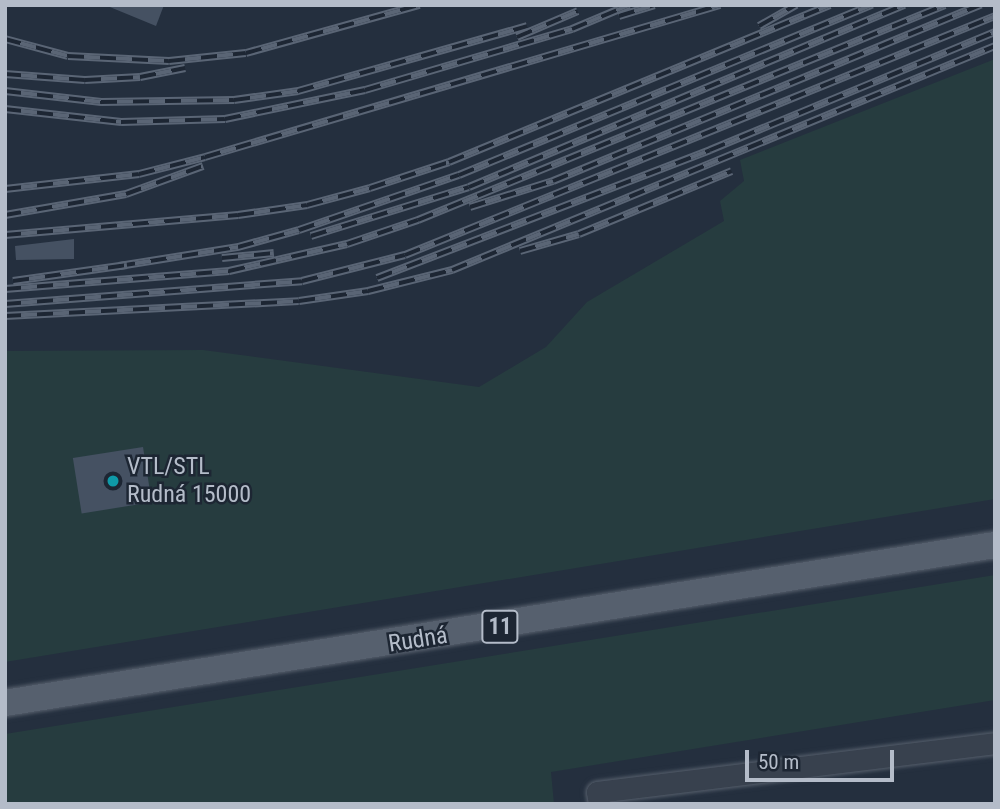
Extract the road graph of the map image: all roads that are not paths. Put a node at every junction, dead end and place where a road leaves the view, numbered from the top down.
1 (995, 545) edge
2 (5, 703) edge
3 (995, 743) edge
4 (599, 804) edge

1 - 2 main road, Rudná / 11
3 - 4 lane

